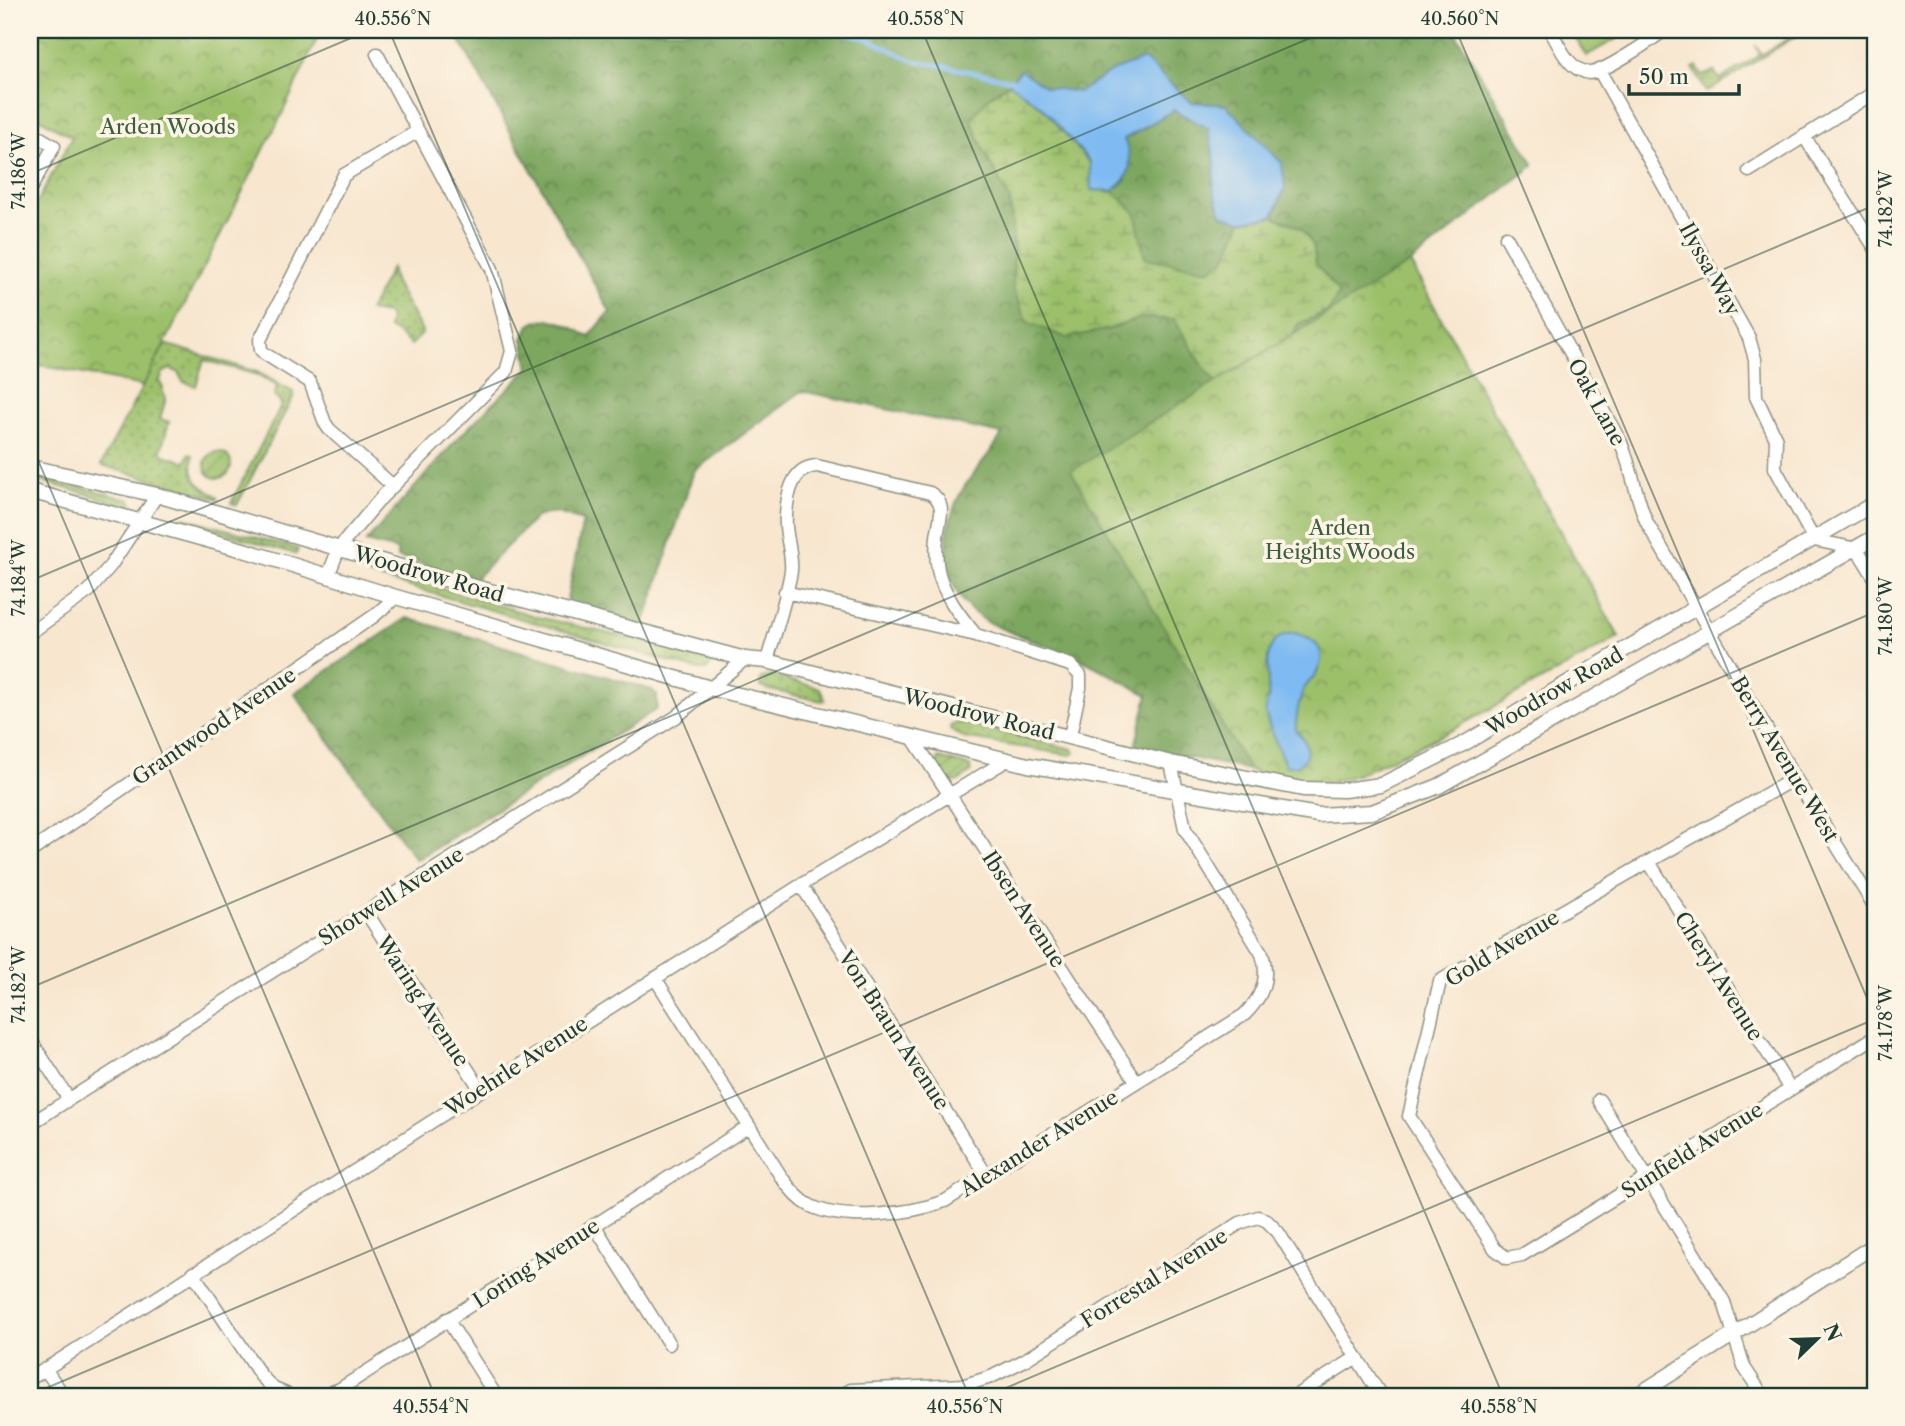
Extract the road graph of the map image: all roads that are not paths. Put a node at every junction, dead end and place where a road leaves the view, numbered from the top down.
1 (1550, 30) edge
2 (1664, 30) edge
3 (377, 54) dead end
4 (1599, 70) junction
5 (1875, 92) edge
6 (418, 131) junction
7 (30, 132) edge
8 (1804, 136) junction
9 (1749, 171) dead end
10 (30, 189) edge
11 (1506, 237) dead end
12 (1875, 247) edge
13 (30, 467) edge
14 (393, 486) junction
15 (30, 491) edge
16 (157, 495) junction
17 (1875, 503) edge
18 (140, 522) junction
19 (1875, 537) edge
20 (1814, 540) junction
21 (340, 548) junction
22 (1857, 549) junction
23 (328, 576) junction
24 (1875, 578) edge
25 (785, 592) junction
26 (396, 597) junction
27 (1695, 609) junction
28 (30, 633) edge
29 (1709, 633) junction
30 (976, 635) junction
31 (745, 659) junction
32 (767, 661) junction
33 (710, 688) junction
34 (1070, 736) junction
35 (912, 737) junction
36 (1007, 760) junction
37 (1171, 763) junction
38 (1795, 778) junction
39 (1177, 792) junction
40 (950, 796) junction
41 (30, 851) edge
42 (1649, 862) junction
43 (801, 885) junction
44 (1875, 907) edge
45 (366, 912) junction
46 (655, 978) junction
47 (1875, 1037) edge
48 (30, 1039) edge
49 (1136, 1082) junction
50 (1790, 1089) junction
51 (481, 1090) junction
52 (68, 1098) junction
53 (1599, 1100) dead end
54 (30, 1124) edge
55 (749, 1126) junction
56 (987, 1176) junction
57 (1647, 1178) junction
58 (594, 1225) junction
59 (1875, 1247) edge
60 (1507, 1258) joint
61 (193, 1273) junction
62 (447, 1320) junction
63 (1734, 1335) junction
64 (669, 1344) dead end
65 (1357, 1357) junction
66 (45, 1369) junction
67 (30, 1379) edge
68 (842, 1395) edge
69 (64, 1396) edge
70 (291, 1396) edge
71 (322, 1396) edge
72 (496, 1396) edge
73 (1295, 1396) edge
74 (1381, 1396) edge
75 (1636, 1396) edge
76 (1763, 1396) edge

1 - 4 street
2 - 4 street
3 - 6 street
4 - 20 street, Ilyssa Way
5 - 8 street
6 - 14 street
6 - 14 street
7 - 10 street
8 - 9 street
8 - 12 street
11 - 27 street, Oak Lane
13 - 16 street, Woodrow Road
14 - 21 street
15 - 18 street, Woodrow Road
16 - 18 street
16 - 21 street, Woodrow Road
17 - 20 street, Woodrow Road
18 - 23 street, Woodrow Road
18 - 28 street
19 - 22 street, Woodrow Road
20 - 22 street
20 - 27 street, Woodrow Road
21 - 23 street
21 - 31 street, Woodrow Road
22 - 24 street
22 - 29 street, Woodrow Road
23 - 26 street, Woodrow Road
25 - 30 street
25 - 30 street
25 - 32 street
26 - 33 street, Woodrow Road
26 - 41 street, Grantwood Avenue
27 - 29 street, Berry Avenue West
27 - 37 street, Woodrow Road
29 - 38 street, Berry Avenue West
29 - 39 street, Woodrow Road
30 - 34 street
31 - 32 street, Woodrow Road
31 - 33 street, Shotwell Avenue
32 - 34 street, Woodrow Road
33 - 35 street, Woodrow Road
33 - 45 street, Shotwell Avenue
34 - 37 street, Woodrow Road
35 - 36 street, Woodrow Road
35 - 40 street, Ibsen Avenue
36 - 39 street, Woodrow Road
36 - 40 street, Woehrle Avenue
37 - 39 street, Alexander Avenue
38 - 42 street, Gold Avenue
38 - 44 street, Berry Avenue West
39 - 49 street, Alexander Avenue
40 - 43 street, Woehrle Avenue
40 - 49 street, Ibsen Avenue
42 - 50 street, Cheryl Avenue
42 - 60 street, Gold Avenue
43 - 46 street, Woehrle Avenue
43 - 56 street, Von Braun Avenue
45 - 51 street, Waring Avenue
45 - 52 street, Shotwell Avenue
46 - 51 street, Woehrle Avenue
46 - 55 street, Alexander Avenue
47 - 50 street, Sunfield Avenue
48 - 52 street
49 - 56 street, Alexander Avenue
50 - 57 street, Sunfield Avenue
51 - 61 street, Woehrle Avenue
52 - 54 street, Shotwell Avenue
53 - 57 street
55 - 56 street, Alexander Avenue
55 - 58 street, Loring Avenue
57 - 60 street, Sunfield Avenue
57 - 63 street
58 - 62 street, Loring Avenue
58 - 64 street
59 - 63 street
61 - 66 street, Woehrle Avenue
61 - 70 street
62 - 71 street, Loring Avenue
62 - 72 street
63 - 75 street
63 - 76 street
65 - 68 street, Forrestal Avenue
65 - 73 street
65 - 74 street, Forrestal Avenue
66 - 67 street, Woehrle Avenue
66 - 69 street

